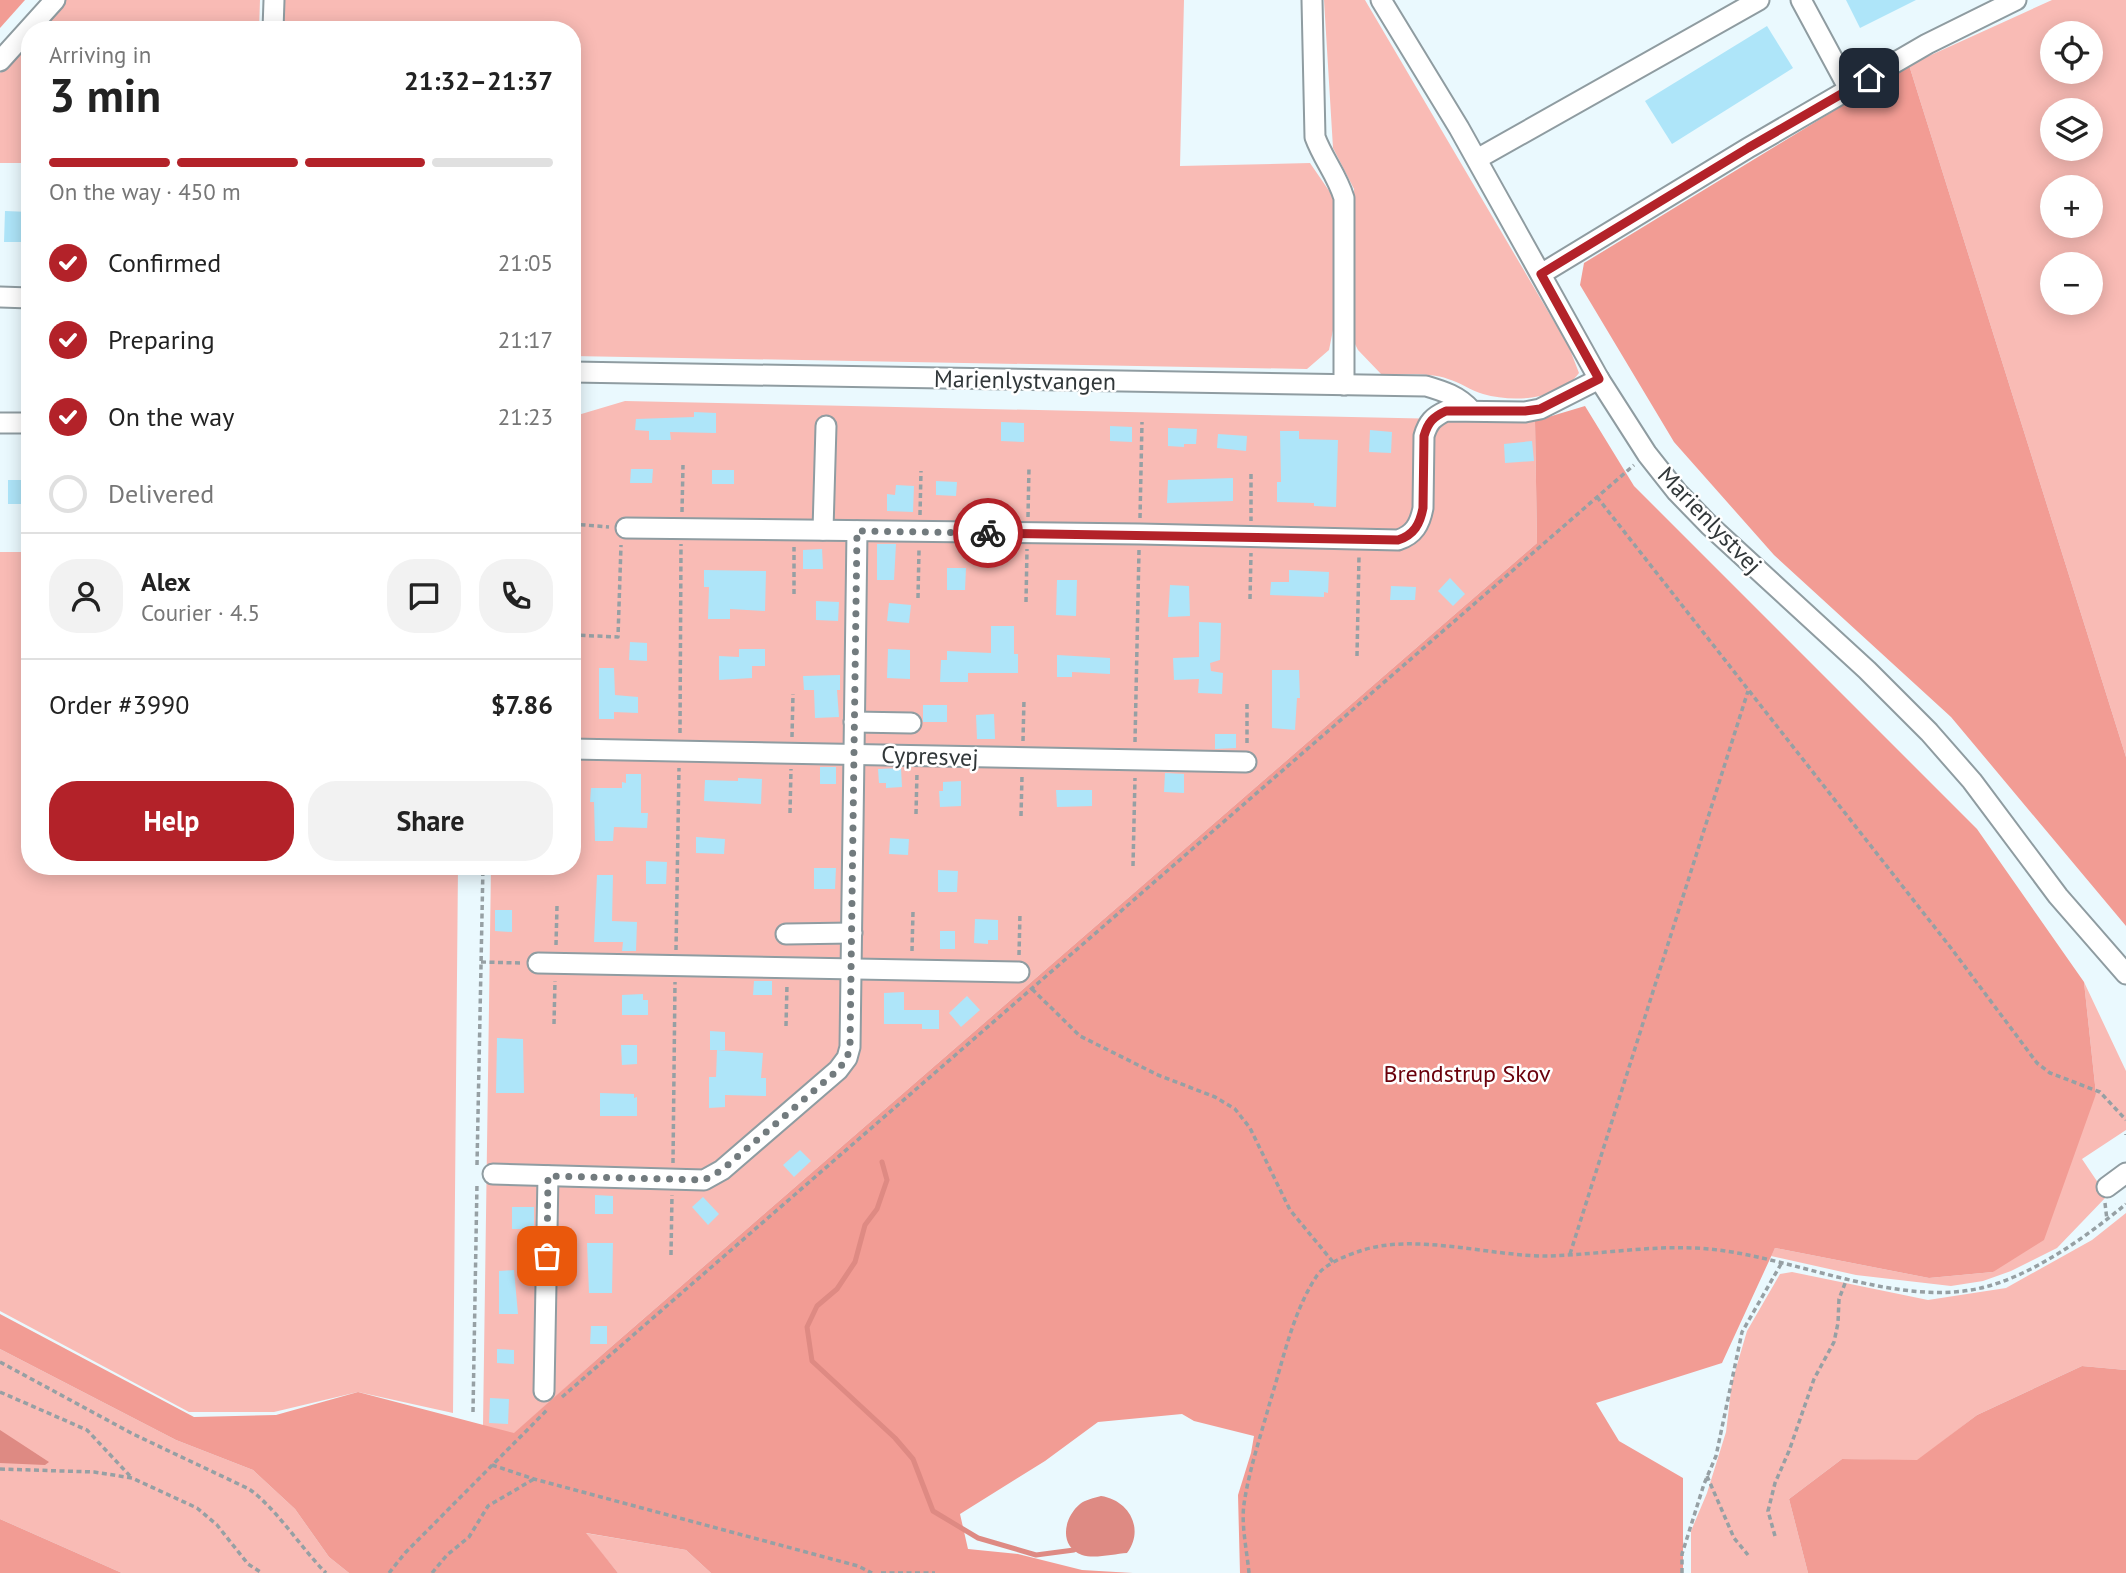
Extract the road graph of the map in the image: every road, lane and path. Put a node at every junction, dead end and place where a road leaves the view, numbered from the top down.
1 (55, 0) edge
2 (274, 0) edge
3 (1312, 0) edge
4 (1381, 0) edge
5 (1759, 0) edge
6 (1801, 0) edge
7 (2016, 0) edge
8 (36, 21) edge
9 (273, 21) edge
10 (21, 38) edge
11 (0, 61) edge
12 (1849, 89) junction
13 (1476, 159) junction
14 (1541, 274) junction
15 (0, 297) edge
16 (21, 298) edge
17 (581, 372) edge
18 (1599, 379) junction
19 (1344, 385) junction
20 (1471, 410) junction
21 (1142, 422) dead end
22 (0, 423) edge
23 (21, 423) edge
24 (826, 426) dead end
25 (1647, 454) junction
26 (683, 465) dead end
27 (1597, 498) junction
28 (581, 525) edge
29 (624, 528) junction
30 (682, 529) junction
31 (794, 530) junction
32 (823, 530) junction
33 (857, 531) junction
34 (1140, 534) junction
35 (1359, 539) junction
36 (794, 594) dead end
37 (581, 635) edge
38 (1357, 656) dead end
39 (1748, 691) junction
40 (1247, 702) dead end
41 (854, 722) junction
42 (911, 723) dead end
43 (581, 749) edge
44 (679, 752) junction
45 (853, 753) junction
46 (917, 756) junction
47 (1135, 761) junction
48 (1246, 762) joint
49 (916, 814) dead end
50 (1133, 866) dead end
51 (483, 875) edge
52 (913, 912) dead end
53 (1020, 913) dead end
54 (852, 933) junction
55 (786, 934) dead end
56 (481, 962) junction
57 (538, 963) joint
58 (676, 965) junction
59 (787, 968) junction
60 (852, 970) junction
61 (911, 971) junction
62 (1018, 972) joint
63 (2126, 974) edge
64 (1031, 988) junction
65 (786, 1026) dead end
66 (2126, 1120) edge
67 (2126, 1173) edge
68 (482, 1174) junction
69 (548, 1176) junction
70 (673, 1180) junction
71 (2107, 1187) dead end
72 (2126, 1204) edge
73 (1570, 1254) junction
74 (671, 1255) dead end
75 (1333, 1262) junction
76 (1781, 1264) junction
77 (1847, 1278) junction
78 (0, 1362) edge
79 (544, 1391) dead end
80 (0, 1392) edge
81 (472, 1412) dead end
82 (492, 1465) junction
83 (0, 1469) edge
84 (1707, 1476) junction
85 (132, 1478) junction
86 (534, 1479) junction
87 (1774, 1536) dead end
88 (1748, 1555) dead end
89 (262, 1573) edge
90 (326, 1573) edge
91 (389, 1573) edge
92 (432, 1573) edge
93 (872, 1573) edge
94 (881, 1573) edge
95 (935, 1573) edge
96 (1249, 1573) edge
97 (1682, 1573) edge

1 - 8 street
2 - 9 street
3 - 19 street
4 - 13 street, Marienlystvej
5 - 13 street
6 - 12 street
7 - 12 street
10 - 11 street
12 - 14 street
13 - 14 street, Marienlystvej
14 - 18 street, Marienlystvej
15 - 16 street
17 - 19 street, Marienlystvangen
18 - 20 street
18 - 25 street, Marienlystvej
19 - 20 street, Marienlystvangen
20 - 35 street
21 - 34 path
22 - 23 street
24 - 32 street
25 - 27 path
25 - 63 street, Marienlystvej
26 - 30 path
27 - 39 path
27 - 64 path
28 - 29 path
29 - 30 street
29 - 37 path
30 - 31 street
30 - 44 path
31 - 32 street
31 - 36 path
32 - 33 street
33 - 34 street
33 - 41 street
34 - 35 street
34 - 47 path
35 - 38 path
39 - 66 path
39 - 73 path
40 - 48 path
41 - 42 street
41 - 45 street
43 - 44 street, Cypresvej
44 - 45 street, Cypresvej
44 - 58 path
45 - 46 street, Cypresvej
45 - 54 street
46 - 47 street, Cypresvej
46 - 49 path
47 - 48 street, Cypresvej
47 - 50 path
51 - 56 path
52 - 61 path
53 - 62 path
54 - 55 street
54 - 60 street
56 - 57 path
56 - 68 path
57 - 58 street
58 - 59 street
58 - 70 path
59 - 60 street
59 - 65 path
60 - 61 street
60 - 70 street
61 - 62 street
64 - 75 path
64 - 82 path
67 - 71 street
68 - 69 street
68 - 81 path
69 - 70 street
69 - 79 street
70 - 74 path
72 - 77 path
73 - 75 path
73 - 76 path
75 - 96 path
76 - 77 path
76 - 84 path
77 - 87 path
78 - 90 path
80 - 85 path
82 - 86 path
82 - 91 path
83 - 85 path
84 - 88 path
84 - 97 path
85 - 89 path
86 - 92 path
86 - 93 path
94 - 95 path

